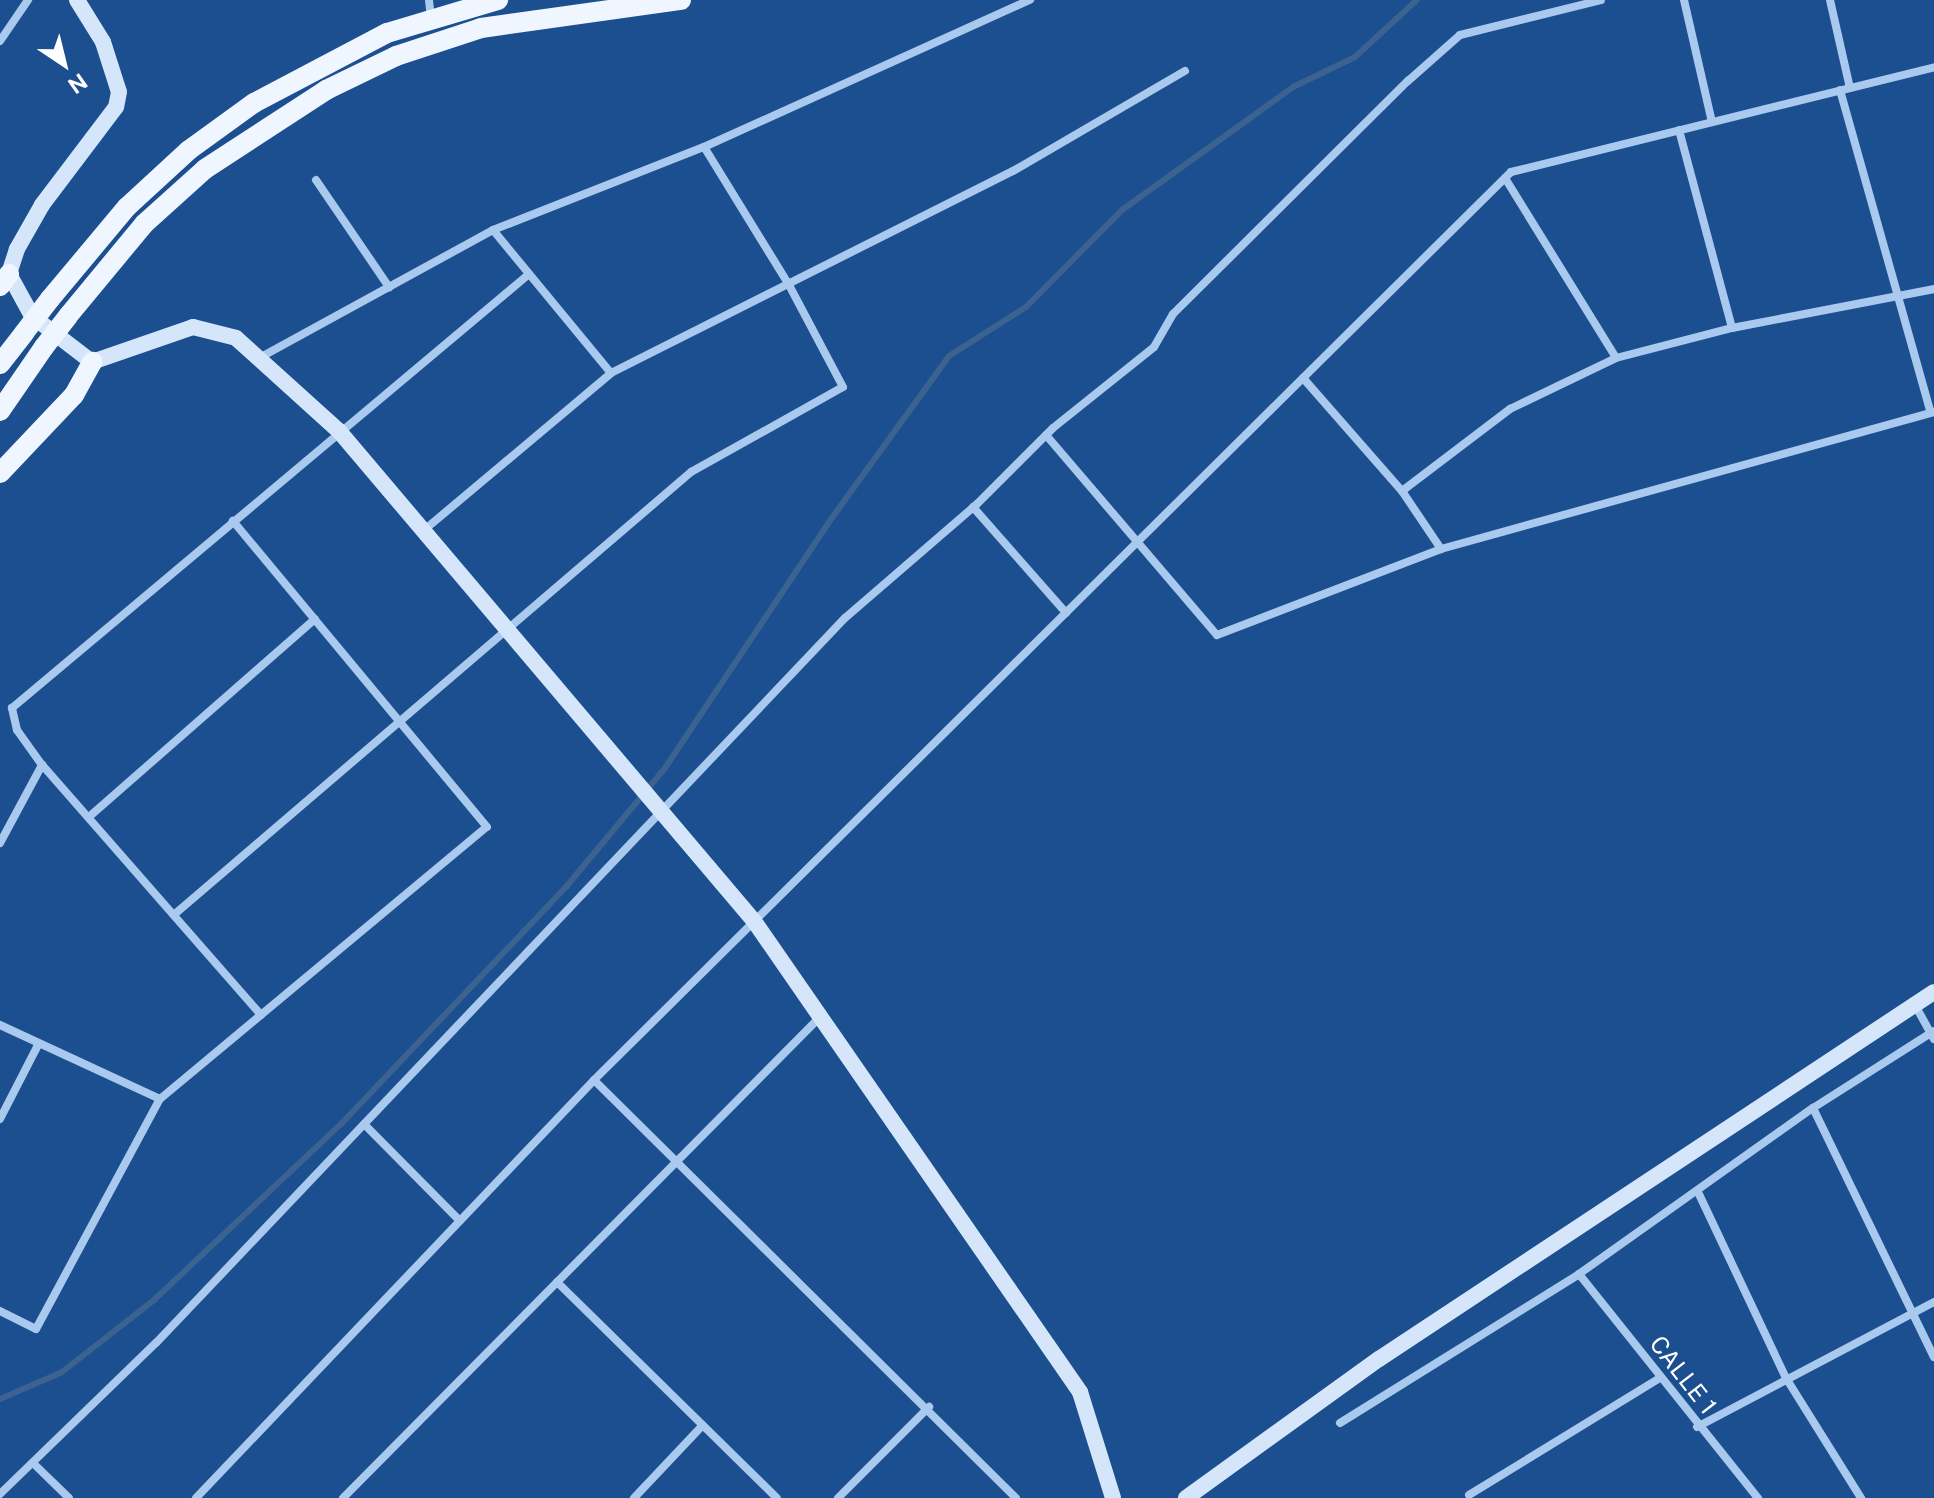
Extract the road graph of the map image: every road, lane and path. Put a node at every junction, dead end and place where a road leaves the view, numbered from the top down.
1 (28, 0) edge
2 (77, 0) edge
3 (498, 0) edge
4 (681, 0) edge
5 (1030, 0) edge
6 (1601, 0) edge
7 (1684, 0) edge
8 (1830, 0) edge
9 (430, 9) edge
10 (0, 41) edge
11 (1934, 67) edge
12 (1185, 71) dead end
13 (1845, 89) junction
14 (1712, 122) junction
15 (1679, 130) junction
16 (704, 147) junction
17 (1505, 178) junction
18 (316, 180) dead end
19 (493, 230) junction
20 (529, 274) junction
21 (5, 280) edge
22 (789, 285) junction
23 (389, 287) junction
24 (1934, 289) edge
25 (1897, 299) junction
26 (1732, 328) junction
27 (261, 357) junction
28 (1616, 358) junction
29 (92, 362) junction
30 (0, 364) edge
31 (611, 373) junction
32 (1303, 378) junction
33 (0, 411) edge
34 (1932, 412) edge
35 (339, 431) junction
36 (1046, 435) junction
37 (0, 473) edge
38 (1402, 491) junction
39 (973, 507) junction
40 (233, 521) junction
41 (423, 531) junction
42 (1138, 541) junction
43 (1441, 549) junction
44 (1066, 613) junction
45 (315, 619) junction
46 (508, 632) junction
47 (401, 722) junction
48 (42, 765) junction
49 (661, 811) junction
50 (90, 816) junction
51 (0, 843) edge
52 (176, 913) junction
53 (754, 921) junction
54 (1934, 992) edge
55 (1915, 1005) junction
56 (261, 1015) junction
57 (822, 1016) junction
58 (0, 1025) edge
59 (1933, 1034) edge
60 (38, 1045) junction
61 (594, 1080) junction
62 (160, 1099) junction
63 (1813, 1108) junction
64 (0, 1119) edge
65 (364, 1124) junction
66 (679, 1159) junction
67 (1698, 1192) junction
68 (460, 1221) junction
69 (1579, 1274) junction
70 (557, 1282) junction
71 (1934, 1302) edge
72 (0, 1311) edge
73 (1911, 1314) junction
74 (1934, 1357) edge
75 (1660, 1378) junction
76 (1786, 1378) junction
77 (928, 1408) junction
78 (1340, 1423) dead end
79 (703, 1425) junction
80 (1697, 1427) junction
81 (33, 1463) junction
82 (0, 1494) edge
83 (1469, 1495) dead end
84 (69, 1498) edge
85 (196, 1498) edge
86 (343, 1498) edge
87 (634, 1498) edge
88 (777, 1498) edge
89 (838, 1498) edge
90 (1016, 1498) edge
91 (1113, 1498) edge
92 (1186, 1498) edge
93 (1758, 1498) edge
94 (1861, 1498) edge

1 - 10 street
2 - 21 street
3 - 9 main road
4 - 33 main road, bridge
5 - 16 street
6 - 36 street
7 - 14 street
8 - 13 street
9 - 30 main road, bridge
11 - 13 street
12 - 22 street
13 - 14 street
13 - 25 street
14 - 15 street
15 - 17 street
15 - 26 street
16 - 19 street
16 - 22 street
17 - 28 street
17 - 32 street
18 - 23 street
19 - 20 street
19 - 23 street
20 - 31 street
20 - 35 street
21 - 29 street
22 - 31 street
22 - 46 street
23 - 27 street
24 - 25 street
25 - 26 street
25 - 34 street
26 - 28 street
27 - 29 street
27 - 35 street
28 - 38 street
29 - 37 main road
31 - 41 street
32 - 38 street
32 - 42 street
34 - 43 street
35 - 40 street
35 - 41 street
36 - 39 street
36 - 42 street
38 - 43 street
39 - 44 street
39 - 49 street
40 - 45 street
40 - 48 street
41 - 46 street
42 - 43 street
42 - 44 street
44 - 53 street
45 - 47 street
45 - 50 street
46 - 47 street
46 - 49 street
47 - 52 street
47 - 56 street
48 - 50 street
48 - 51 street
49 - 53 street
49 - 65 street
50 - 52 street
52 - 56 street
53 - 57 street
53 - 61 street
54 - 55 street
55 - 59 street
55 - 92 street
56 - 62 street
57 - 66 street
57 - 91 street
58 - 60 street
59 - 63 street
60 - 62 street
60 - 64 street
61 - 66 street
61 - 68 street
62 - 72 street
63 - 67 street
63 - 73 street
65 - 68 street
65 - 81 street
66 - 70 street
66 - 77 street
67 - 69 street
67 - 76 street
68 - 85 street
69 - 75 street, CALLE 1
69 - 78 street
70 - 79 street
70 - 86 street
71 - 73 street
73 - 74 street
73 - 76 street
75 - 80 street, CALLE 1
75 - 83 street
76 - 80 street
76 - 94 street
77 - 89 street
77 - 90 street
79 - 87 street
79 - 88 street
80 - 93 street, CALLE 1
81 - 82 street
81 - 84 street

